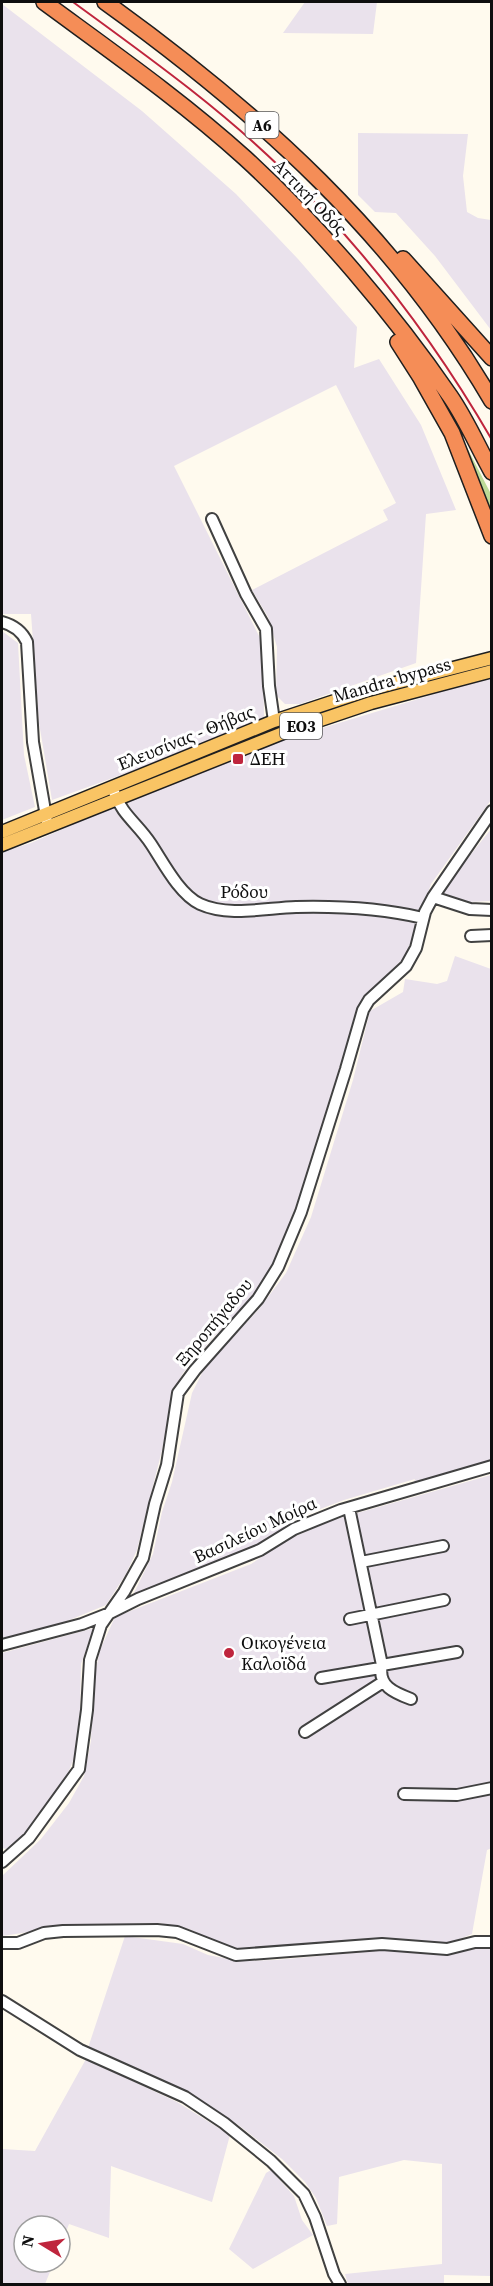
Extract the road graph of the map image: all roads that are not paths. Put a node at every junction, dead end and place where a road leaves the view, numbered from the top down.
1 (44, 2) edge
2 (105, 2) edge
3 (370, 234) junction
4 (373, 295) junction
5 (492, 358) edge
6 (492, 401) edge
7 (492, 471) edge
8 (212, 519) dead end
9 (492, 536) edge
10 (2, 622) edge
11 (492, 658) edge
12 (492, 671) edge
13 (274, 721) junction
14 (115, 793) junction
15 (492, 811) edge
16 (44, 814) junction
17 (48, 827) junction
18 (2, 832) edge
19 (2, 845) edge
20 (433, 897) junction
21 (492, 910) edge
22 (423, 918) junction
23 (492, 935) edge
24 (471, 936) dead end
25 (492, 1466) edge
26 (349, 1508) junction
27 (443, 1546) dead end
28 (361, 1562) junction
29 (444, 1600) dead end
30 (110, 1613) junction
31 (372, 1615) junction
32 (350, 1619) dead end
33 (2, 1645) edge
34 (456, 1652) dead end
35 (381, 1667) junction
36 (321, 1678) dead end
37 (384, 1682) junction
38 (411, 1699) dead end
39 (305, 1731) dead end
40 (492, 1788) edge
41 (404, 1794) dead end
42 (2, 1862) edge
43 (492, 1942) edge
44 (2, 1943) edge
45 (2, 2001) edge
46 (340, 2284) edge

1 - 4 highway, Αττική Οδός / Α6
2 - 3 highway, Αττική Οδός / Α6
3 - 5 highway
3 - 6 highway, Αττική Οδός / Α6
4 - 7 highway, Αττική Οδός / Α6
4 - 9 highway
8 - 13 street
10 - 16 street
11 - 13 main road, Ελευσίνας - Θήβας / ΕΟ3
12 - 14 main road, Mandra bypass / ΕΟ3
13 - 14 main road, Ελευσίνας - Θήβας / ΕΟ3
14 - 16 main road, Ελευσίνας - Θήβας / ΕΟ3
14 - 17 main road, Mandra bypass / ΕΟ3
14 - 22 street, Ρόδου
15 - 20 street, Ξηροπήγαδου
16 - 17 street
16 - 18 main road, Ελευσίνας - Θήβας / ΕΟ3
17 - 19 main road, Mandra bypass / ΕΟ3
20 - 21 street
20 - 22 street, Ξηροπήγαδου
22 - 30 street, Ξηροπήγαδου
23 - 24 street
25 - 26 street, Βασιλείου Μοίρα
26 - 28 street
26 - 30 street, Βασιλείου Μοίρα
27 - 28 street
28 - 31 street
29 - 31 street
30 - 33 street, Βασιλείου Μοίρα
30 - 42 street, Ξηροπήγαδου
31 - 32 street
31 - 35 street
34 - 35 street
35 - 36 street
35 - 37 street
37 - 38 street
37 - 39 street
40 - 41 street
43 - 44 street
45 - 46 street

